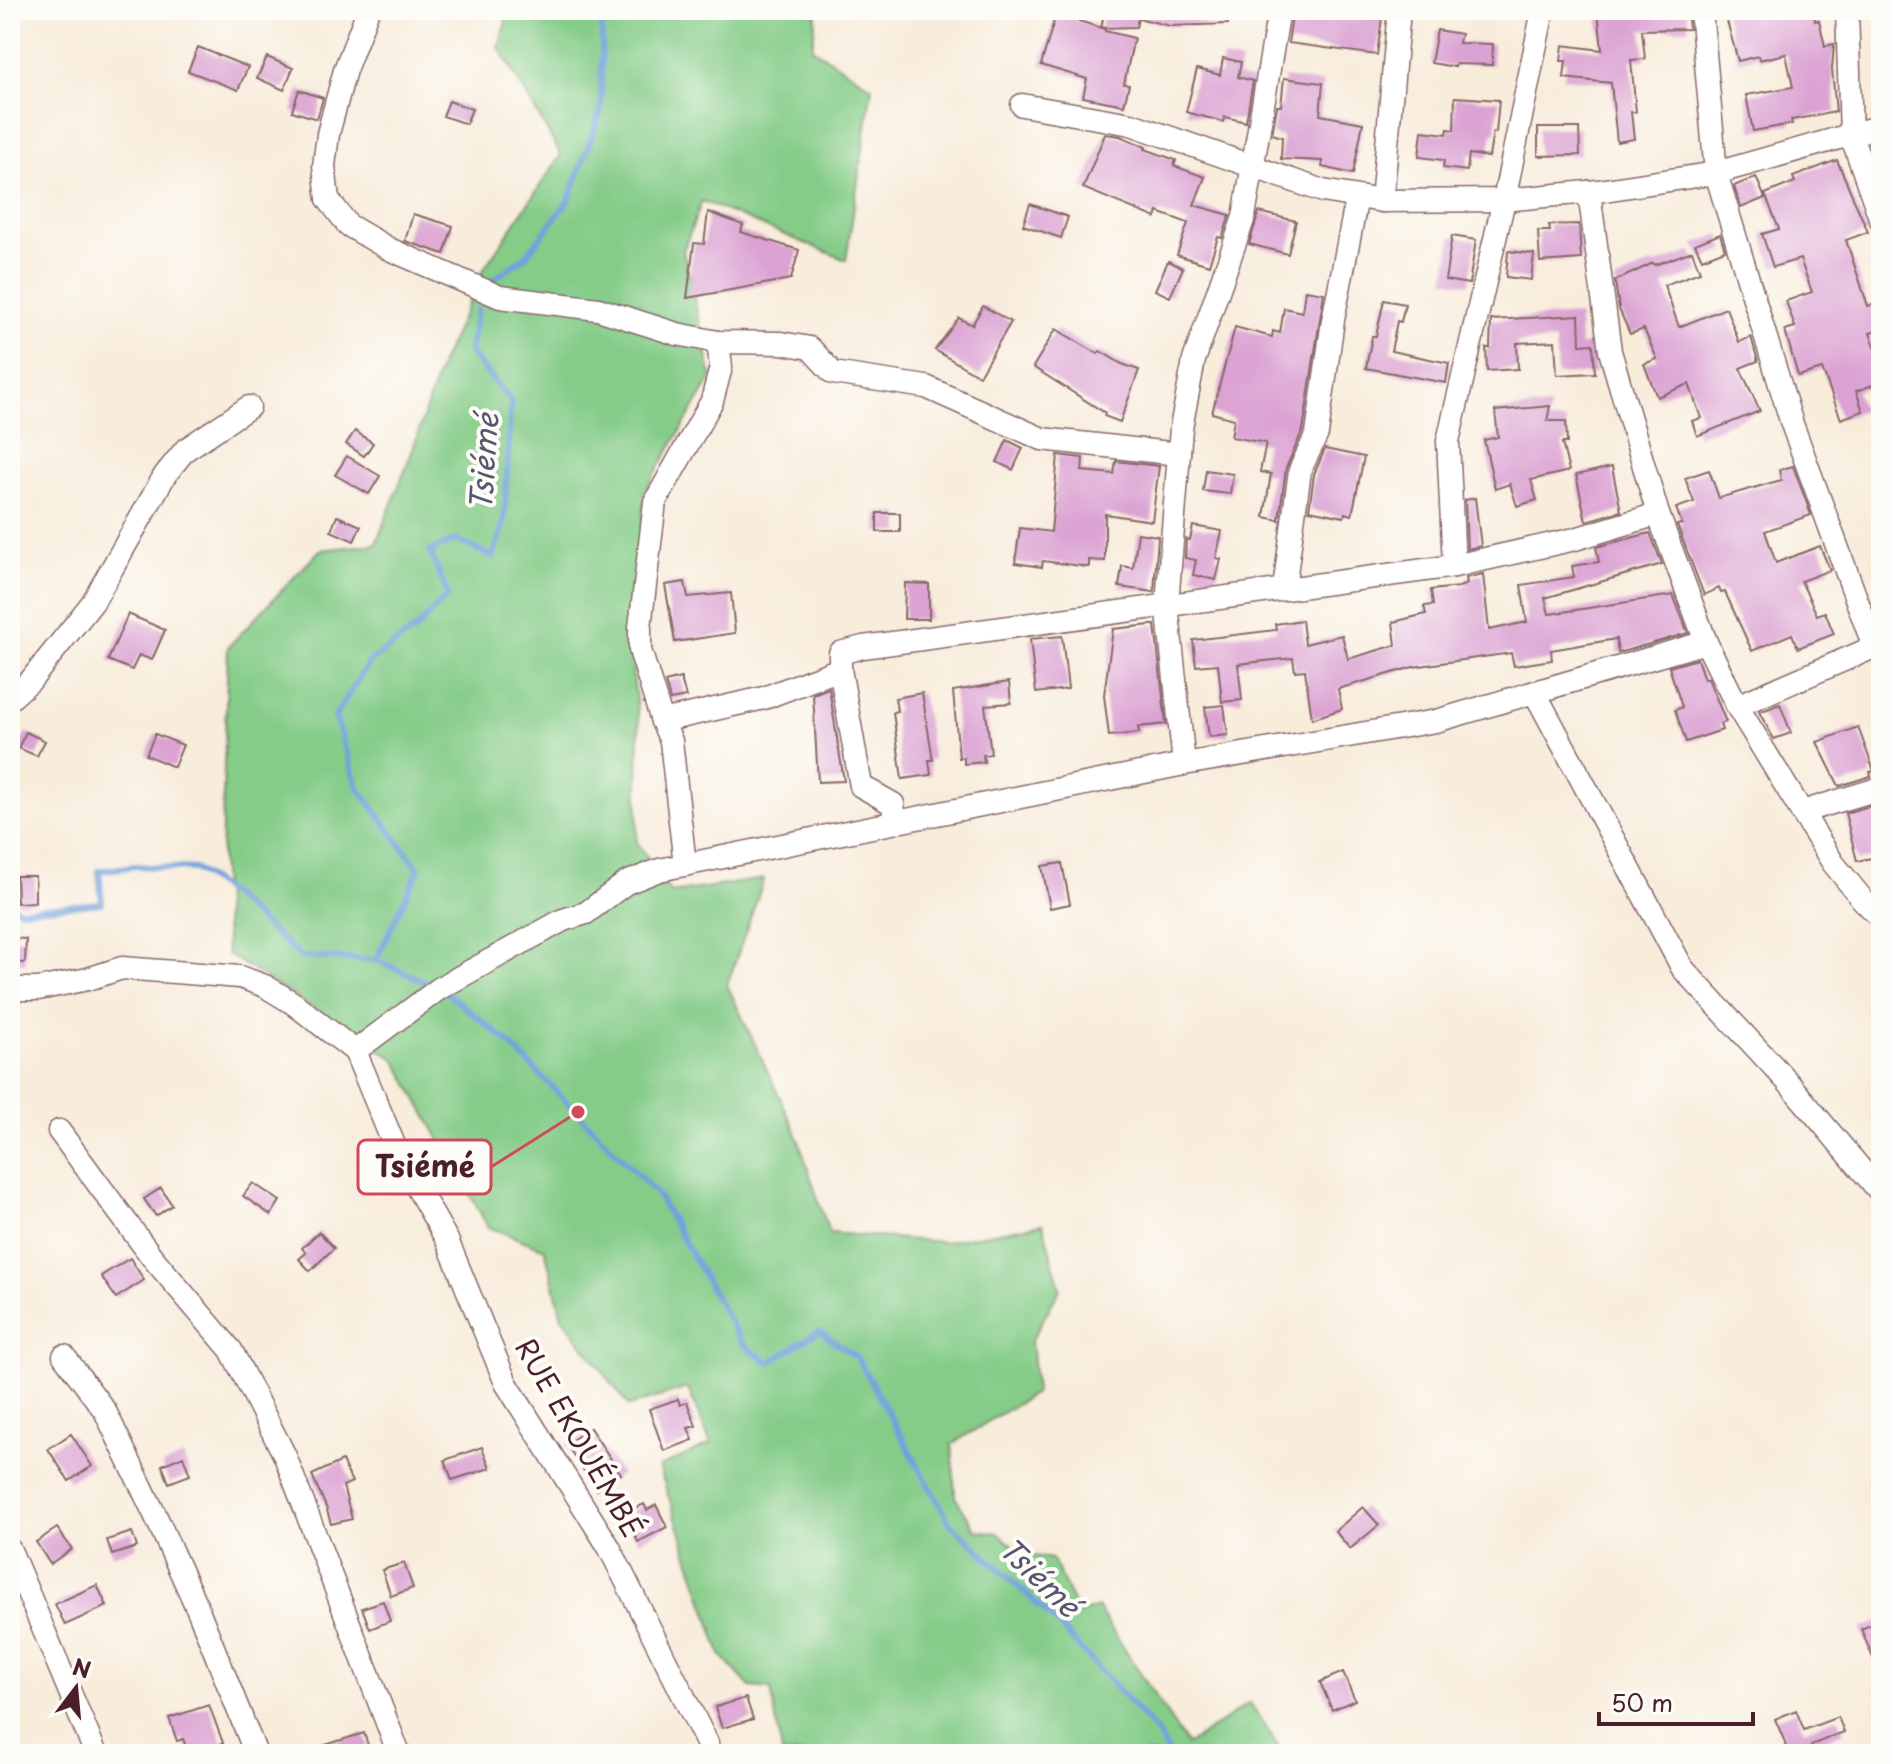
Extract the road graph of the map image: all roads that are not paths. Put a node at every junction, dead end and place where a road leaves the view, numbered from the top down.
1 (368, 10) edge
2 (1279, 10) edge
3 (1399, 10) edge
4 (1543, 10) edge
5 (1701, 10) edge
6 (1847, 10) edge
7 (1022, 105) dead end
8 (1881, 126) edge
9 (1851, 135) junction
10 (1254, 169) junction
11 (1716, 173) junction
12 (1589, 192) junction
13 (1357, 198) junction
14 (1504, 200) junction
15 (1382, 201) junction
16 (1881, 220) edge
17 (718, 342) junction
18 (249, 407) dead end
19 (1179, 454) junction
20 (1658, 514) junction
21 (1454, 566) junction
22 (1284, 589) junction
23 (1167, 604) junction
24 (1706, 642) junction
25 (1878, 646) edge
26 (840, 669) junction
27 (1535, 693) junction
28 (10, 699) edge
29 (1737, 706) junction
30 (662, 721) junction
31 (1184, 764) junction
32 (1881, 788) edge
33 (1802, 812) junction
34 (895, 822) junction
35 (685, 865) junction
36 (1881, 918) edge
37 (10, 989) edge
38 (355, 1051) junction
39 (59, 1131) dead end
40 (1881, 1193) edge
41 (64, 1356) dead end
42 (10, 1550) edge
43 (96, 1754) edge
44 (256, 1754) edge
45 (399, 1754) edge
46 (709, 1754) edge

1 - 17 street
2 - 10 street
3 - 15 street
4 - 14 street
5 - 11 street
6 - 9 street
7 - 10 street
8 - 9 street
9 - 11 street
9 - 16 street
10 - 13 street
10 - 19 street
11 - 12 street
11 - 25 street
12 - 14 street
12 - 20 street
13 - 15 street
13 - 22 street
14 - 15 street
14 - 21 street
17 - 19 street
17 - 30 street
18 - 28 street
19 - 23 street
20 - 21 street
20 - 24 street
21 - 22 street
22 - 23 street
23 - 26 street
23 - 31 street
24 - 27 street
24 - 29 street
25 - 29 street
26 - 30 street
26 - 34 street
27 - 31 street
27 - 40 street
29 - 33 street
30 - 35 street
31 - 34 street
32 - 33 street
33 - 36 street
34 - 35 street
35 - 38 street
37 - 38 street, RUE EKOUÉMBÉ
38 - 46 street, RUE EKOUÉMBÉ
39 - 45 street
41 - 44 street
42 - 43 street

